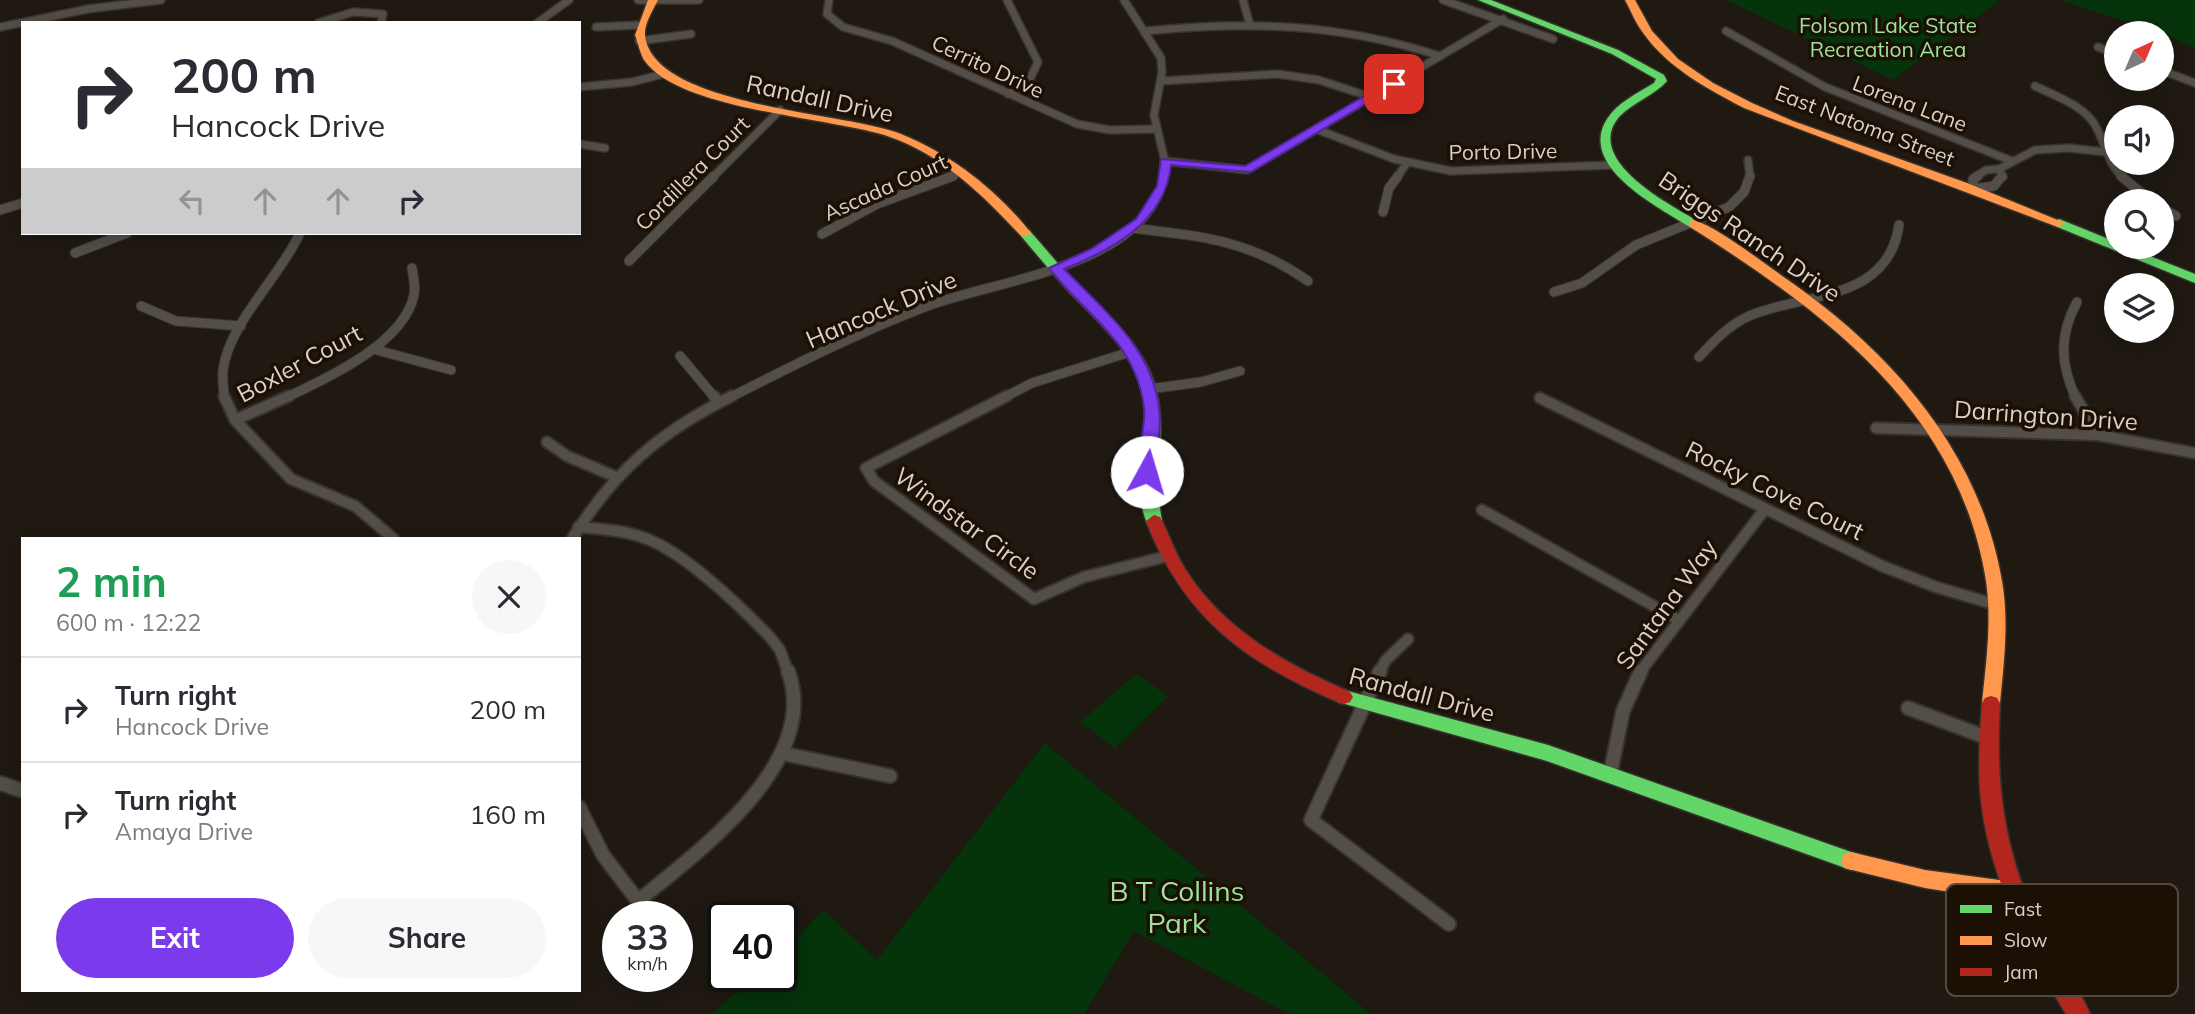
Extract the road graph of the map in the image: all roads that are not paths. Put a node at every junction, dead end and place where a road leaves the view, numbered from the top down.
1 (160, 0) edge
2 (569, 0) edge
3 (638, 0) edge
4 (653, 0) edge
5 (699, 0) edge
6 (829, 0) edge
7 (1007, 0) edge
8 (1124, 0) edge
9 (1243, 0) edge
10 (1443, 0) edge
11 (1483, 0) edge
12 (1630, 0) edge
13 (1503, 19) junction
14 (29, 21) edge
15 (329, 21) edge
16 (381, 21) edge
17 (540, 21) edge
18 (1248, 22) junction
19 (21, 23) edge
20 (0, 27) edge
21 (596, 27) dead end
22 (1726, 30) dead end
23 (1145, 31) junction
24 (639, 33) junction
25 (691, 34) dead end
26 (1553, 39) dead end
27 (2098, 47) dead end
28 (2104, 49) edge
29 (1440, 57) junction
30 (663, 74) junction
31 (2174, 75) edge
32 (1161, 81) junction
33 (2195, 83) edge
34 (2035, 86) dead end
35 (581, 87) edge
36 (1007, 94) junction
37 (1371, 97) junction
38 (780, 110) junction
39 (1156, 129) junction
40 (1316, 130) junction
41 (581, 144) edge
42 (2104, 145) edge
43 (605, 148) dead end
44 (2104, 152) edge
45 (1748, 160) dead end
46 (1166, 161) junction
47 (2012, 161) junction
48 (1407, 163) junction
49 (1613, 165) junction
50 (1999, 169) junction
51 (963, 172) junction
52 (2120, 175) edge
53 (1973, 188) junction
54 (2137, 189) edge
55 (21, 204) edge
56 (0, 210) edge
57 (1383, 212) dead end
58 (1692, 223) junction
59 (1899, 225) dead end
60 (1132, 228) junction
61 (821, 234) dead end
62 (122, 235) edge
63 (299, 235) edge
64 (75, 253) dead end
65 (629, 261) dead end
66 (412, 268) dead end
67 (1055, 268) junction
68 (2195, 279) edge
69 (1308, 281) dead end
70 (1554, 292) dead end
71 (1808, 299) junction
72 (2077, 302) dead end
73 (141, 306) dead end
74 (241, 326) junction
75 (373, 349) junction
76 (1133, 351) junction
77 (680, 356) dead end
78 (1699, 357) dead end
79 (451, 370) dead end
80 (1240, 371) dead end
81 (1149, 389) junction
82 (1540, 398) dead end
83 (719, 402) junction
84 (235, 421) junction
85 (1875, 428) dead end
86 (1935, 430) junction
87 (2098, 435) junction
88 (547, 442) dead end
89 (2195, 453) edge
90 (614, 477) junction
91 (1765, 509) junction
92 (1482, 510) dead end
93 (575, 533) edge
94 (392, 537) edge
95 (1168, 556) junction
96 (1997, 605) junction
97 (1677, 619) junction
98 (1408, 639) dead end
99 (1365, 706) junction
100 (1908, 708) dead end
101 (1988, 738) junction
102 (781, 753) junction
103 (1610, 775) junction
104 (890, 776) dead end
105 (0, 783) edge
106 (21, 790) edge
107 (581, 811) edge
108 (1951, 884) edge
109 (2011, 884) edge
110 (1449, 924) dead end
111 (2068, 996) edge
112 (2079, 1014) edge

1 - 14 street
2 - 17 street
3 - 4 street
4 - 5 street
4 - 24 street
6 - 36 street, Cerrito Drive
7 - 36 street
8 - 23 street, Hancock Drive
9 - 18 street
10 - 13 street
11 - 49 street
12 - 53 street, East Natoma Street
13 - 26 street
13 - 29 street
15 - 16 street
18 - 23 street
18 - 29 street
19 - 20 street
21 - 24 street
22 - 47 street, Lorena Lane
23 - 32 street, Hancock Drive
24 - 25 street
24 - 30 street, Randall Drive
27 - 28 street
29 - 37 street
30 - 35 street
30 - 38 street, Randall Drive
31 - 33 street
32 - 37 street
32 - 39 street, Hancock Drive
34 - 42 street
36 - 39 street, Cerrito Drive
37 - 40 street
38 - 51 street, Randall Drive
38 - 65 street, Cordillera Court
39 - 46 street, Hancock Drive
40 - 46 street
40 - 48 street, Porto Drive
41 - 43 street
44 - 47 street
45 - 58 street
46 - 60 street, Hancock Drive
47 - 50 street
48 - 49 street, Porto Drive
48 - 57 street
49 - 58 street, Briggs Ranch Drive
50 - 53 street
50 - 53 street
51 - 61 street, Ascada Court
51 - 67 street, Randall Drive
52 - 54 street
53 - 68 street, East Natoma Street
55 - 56 street
58 - 70 street
58 - 71 street, Briggs Ranch Drive
59 - 71 street
60 - 67 street, Hancock Drive
60 - 69 street
62 - 64 street
63 - 74 street
66 - 75 street, Boxler Court
67 - 76 street, Randall Drive
67 - 83 street, Hancock Drive
71 - 78 street
71 - 86 street, Briggs Ranch Drive
72 - 87 street
73 - 74 street
74 - 84 street
75 - 79 street
75 - 84 street, Boxler Court
76 - 81 street, Randall Drive
76 - 95 street, Windstar Circle
77 - 83 street
80 - 81 street
81 - 95 street, Randall Drive
82 - 91 street, Rocky Cove Court
83 - 90 street, Hancock Drive
84 - 94 street
85 - 86 street, Darrington Drive
86 - 87 street, Darrington Drive
86 - 96 street, Briggs Ranch Drive
87 - 89 street, Darrington Drive
88 - 90 street
90 - 93 street, Hancock Drive
91 - 96 street, Rocky Cove Court
91 - 97 street, Santana Way
92 - 97 street
93 - 102 street
95 - 99 street, Randall Drive
96 - 101 street, Briggs Ranch Drive
97 - 103 street, Santana Way
98 - 99 street
99 - 103 street, Randall Drive
99 - 110 street
100 - 101 street
101 - 109 street, Briggs Ranch Drive
102 - 104 street
102 - 107 street
103 - 108 street, Randall Drive
105 - 106 street
111 - 112 street, Briggs Ranch Drive

